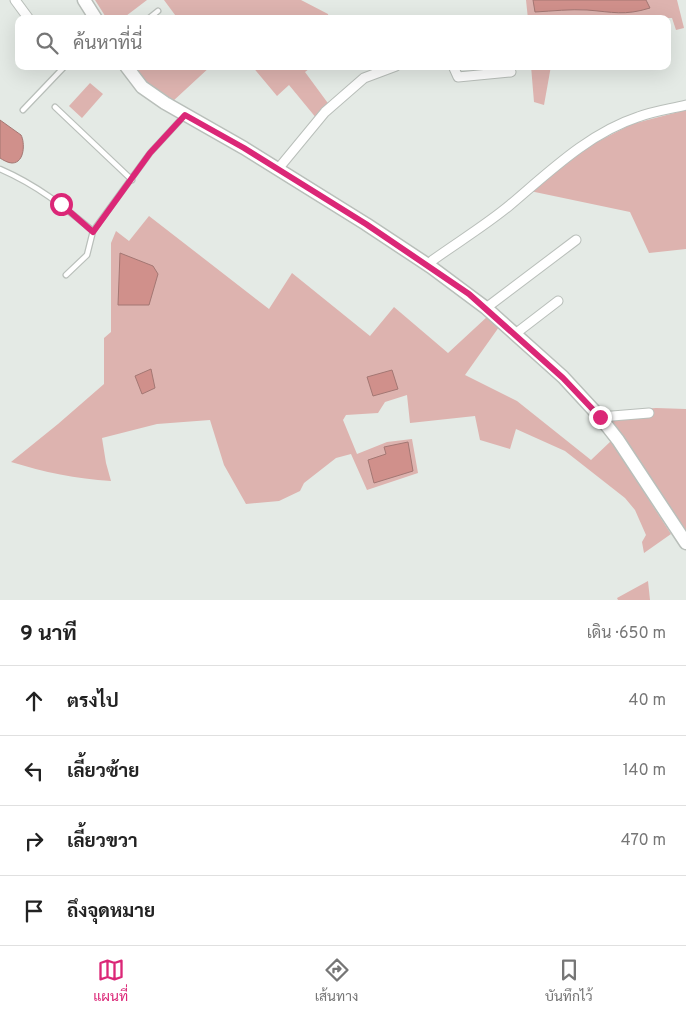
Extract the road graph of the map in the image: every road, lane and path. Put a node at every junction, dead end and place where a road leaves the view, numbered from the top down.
1 (84, 0) edge
2 (18, 1) edge
3 (158, 11) dead end
4 (27, 15) edge
5 (93, 15) edge
6 (153, 15) edge
7 (61, 70) edge
8 (129, 70) edge
9 (367, 70) edge
10 (385, 70) edge
11 (455, 70) edge
12 (511, 72) dead end
13 (364, 78) junction
14 (686, 105) edge
15 (55, 106) dead end
16 (23, 110) dead end
17 (185, 115) junction
18 (0, 169) edge
19 (278, 169) junction
20 (132, 180) junction
21 (93, 232) junction
22 (576, 240) dead end
23 (428, 265) junction
24 (66, 275) dead end
25 (558, 301) dead end
26 (486, 308) junction
27 (515, 334) junction
28 (649, 413) dead end
29 (600, 417) junction
30 (686, 543) edge

1 - 5 street
2 - 4 street
3 - 6 lane
7 - 16 lane
8 - 17 street
9 - 13 street
10 - 13 street
11 - 12 street
13 - 19 street
14 - 23 street
15 - 20 lane
17 - 19 street
17 - 20 lane
18 - 21 lane
19 - 23 street
20 - 21 lane
21 - 24 lane
22 - 26 street
23 - 26 street
25 - 27 street
26 - 27 street
27 - 29 street
28 - 29 street
29 - 30 street

